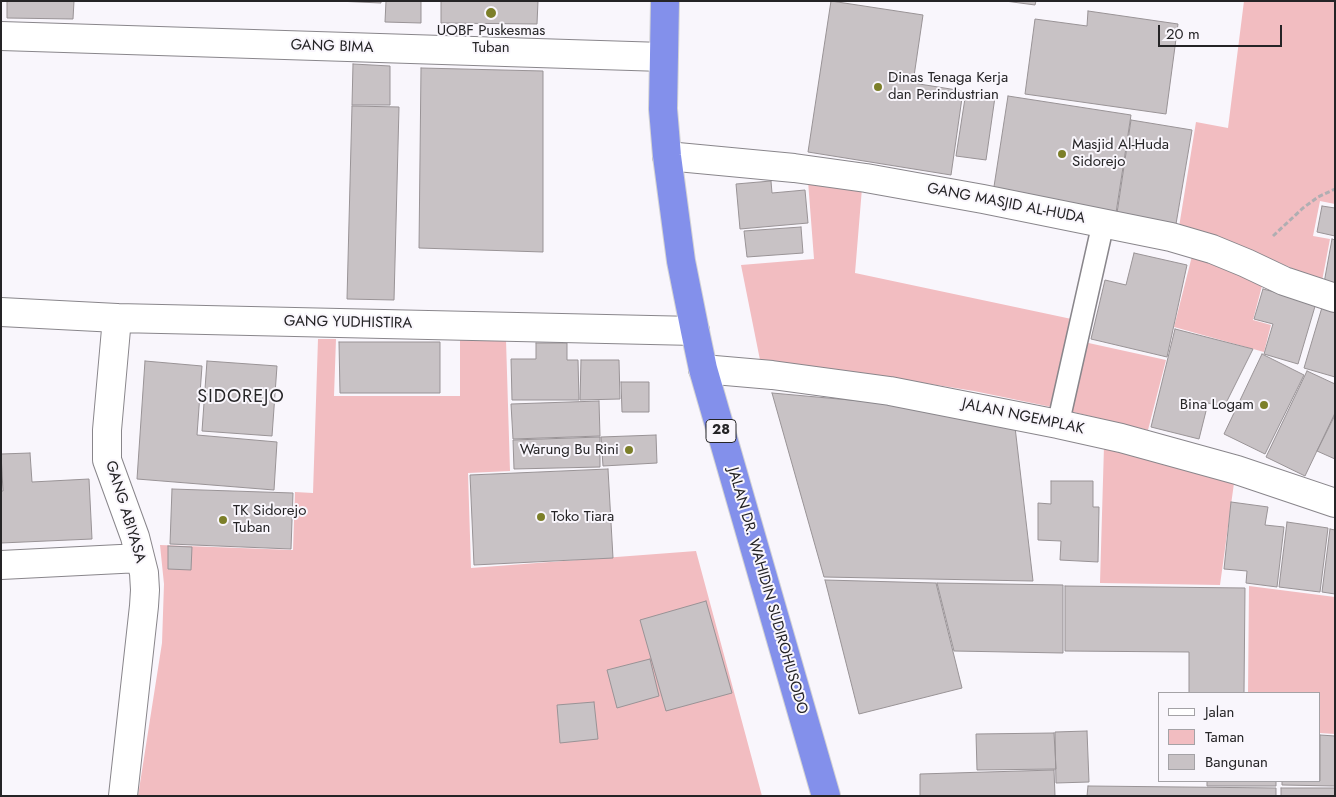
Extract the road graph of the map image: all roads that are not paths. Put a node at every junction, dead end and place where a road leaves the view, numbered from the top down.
1 (666, 1) edge
2 (1, 36) edge
3 (663, 57) junction
4 (666, 156) junction
5 (1104, 224) junction
6 (1335, 298) edge
7 (1, 312) edge
8 (117, 318) junction
9 (694, 330) junction
10 (703, 369) junction
11 (1058, 424) junction
12 (1335, 503) edge
13 (140, 558) junction
14 (1, 565) edge
15 (123, 796) edge
16 (826, 796) edge

1 - 3 highway, JALAN DR. WAHIDIN SUDIROHUSODO / 28
2 - 3 street, GANG BIMA
3 - 4 highway, JALAN DR. WAHIDIN SUDIROHUSODO / 28
4 - 5 street, GANG MASJID AL-HUDA
4 - 9 highway, JALAN DR. WAHIDIN SUDIROHUSODO / 28
5 - 6 street, GANG MASJID AL-HUDA
5 - 11 lane
7 - 8 street, GANG YUDHISTIRA
8 - 9 street, GANG YUDHISTIRA
8 - 13 street, GANG ABIYASA
9 - 10 highway, JALAN DR. WAHIDIN SUDIROHUSODO / 28
10 - 11 street, JALAN NGEMPLAK
10 - 16 highway, JALAN DR. WAHIDIN SUDIROHUSODO / 28
11 - 12 street, JALAN NGEMPLAK
13 - 14 street
13 - 15 street, GANG ABIYASA

